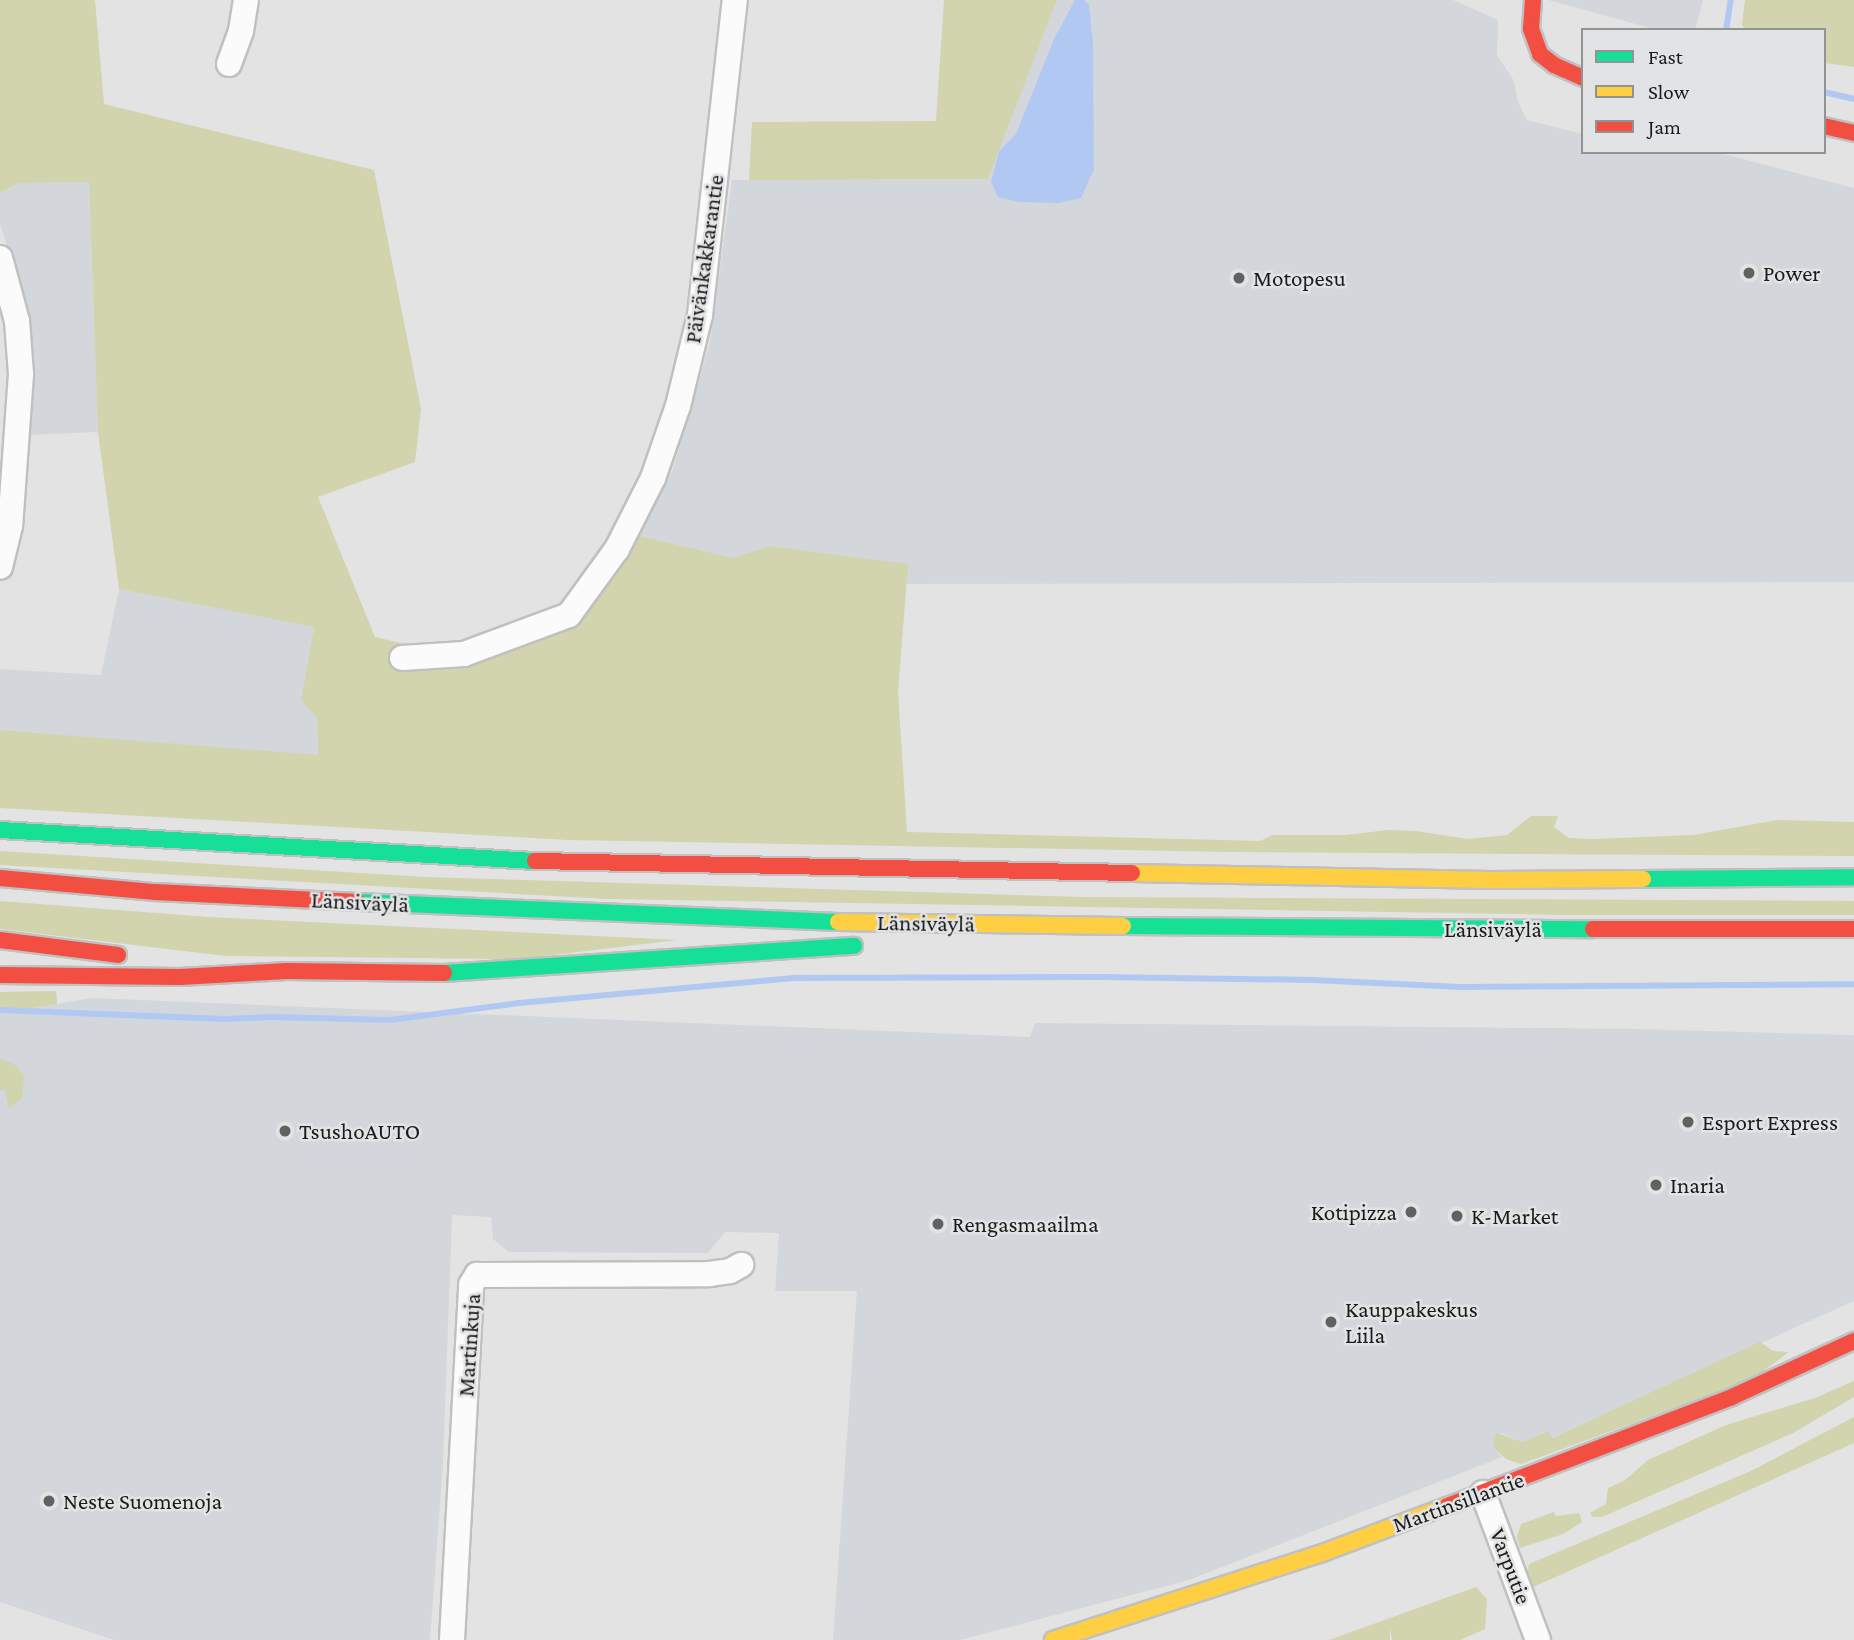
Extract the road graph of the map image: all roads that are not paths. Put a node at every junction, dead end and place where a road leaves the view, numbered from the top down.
1 (246, 0) edge
2 (735, 0) edge
3 (1533, 0) edge
4 (229, 64) dead end
5 (1580, 76) edge
6 (1826, 126) edge
7 (1854, 133) edge
8 (0, 258) edge
9 (0, 567) edge
10 (402, 658) dead end
11 (0, 820) edge
12 (0, 830) edge
13 (155, 840) junction
14 (1854, 877) edge
15 (0, 878) edge
16 (1300, 928) junction
17 (1854, 929) edge
18 (0, 940) edge
19 (1208, 944) dead end
20 (870, 946) dead end
21 (134, 957) dead end
22 (176, 961) dead end
23 (288, 971) junction
24 (0, 975) edge
25 (741, 1265) dead end
26 (1854, 1341) edge
27 (1752, 1407) dead end
28 (1689, 1432) dead end
29 (1483, 1493) junction
30 (452, 1640) edge
31 (1053, 1640) edge
32 (1538, 1640) edge

1 - 4 street
2 - 10 street, Päivänkakkarantie
3 - 5 main road
6 - 7 main road
8 - 9 street
11 - 13 main road
12 - 13 main road
13 - 14 main road
15 - 16 main road, Länsiväylä
16 - 17 main road, Länsiväylä
16 - 19 main road
18 - 21 main road
20 - 23 main road
22 - 23 main road
23 - 24 main road
25 - 30 street, Martinkuja
26 - 29 main road, Martinsillantie
27 - 28 main road
29 - 31 main road, Martinsillantie
29 - 32 street, Varputie

